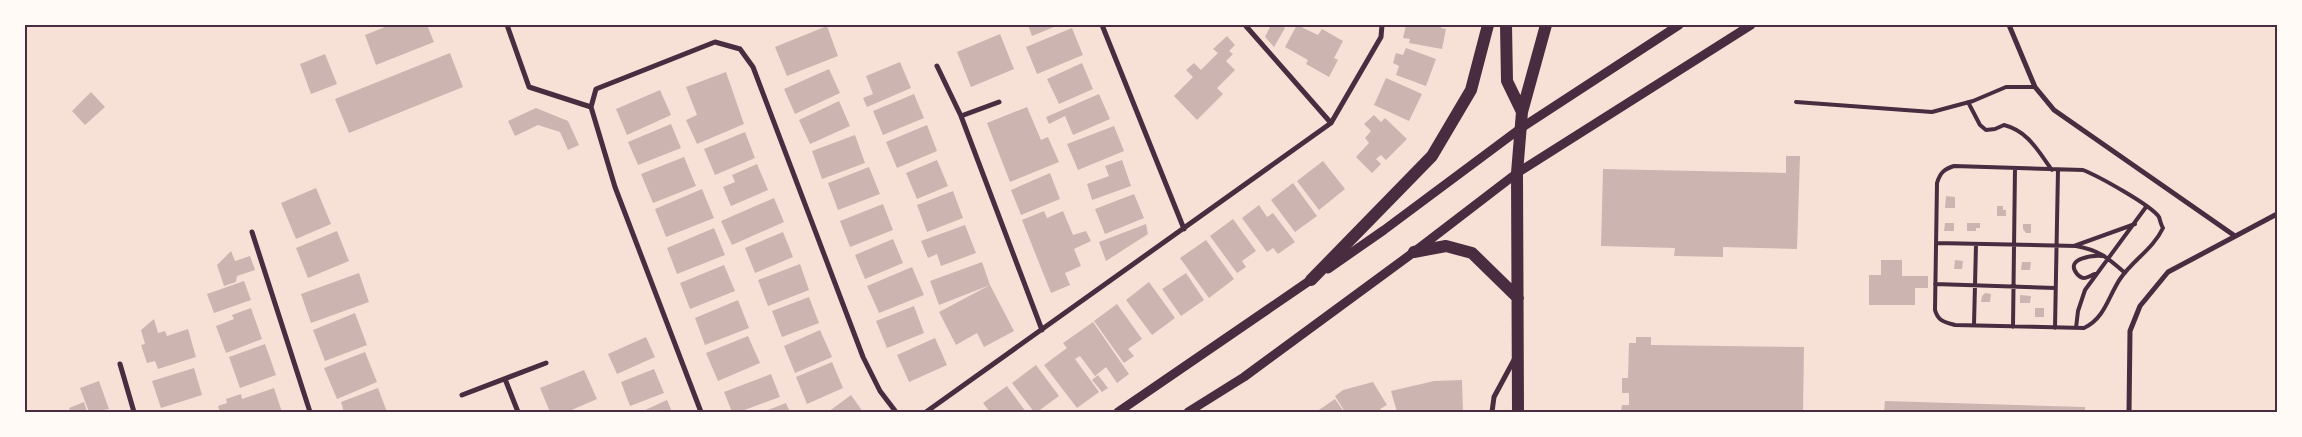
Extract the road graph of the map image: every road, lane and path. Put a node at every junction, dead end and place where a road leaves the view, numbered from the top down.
1 (507, 25) edge
2 (1102, 25) edge
3 (1245, 25) edge
4 (1382, 25) edge
5 (1488, 25) edge
6 (1506, 25) edge
7 (1546, 25) edge
8 (1678, 25) edge
9 (1751, 25) edge
10 (2009, 25) edge
11 (936, 66) dead end
12 (2035, 87) junction
13 (999, 102) dead end
14 (1796, 102) dead end
15 (1968, 102) junction
16 (591, 107) junction
17 (1522, 112) junction
18 (961, 116) junction
19 (1331, 123) junction
20 (1521, 128) junction
21 (2015, 168) junction
22 (2052, 170) junction
23 (2058, 170) junction
24 (1517, 173) junction
25 (2146, 207) junction
26 (2277, 214) edge
27 (2135, 224) junction
28 (1184, 229) junction
29 (252, 232) dead end
30 (2235, 236) junction
31 (1936, 243) junction
32 (1976, 246) junction
33 (2014, 246) junction
34 (2072, 247) junction
35 (2056, 248) junction
36 (1414, 252) junction
37 (2104, 256) junction
38 (2125, 273) junction
39 (2095, 274) junction
40 (1312, 280) junction
41 (1935, 284) junction
42 (1975, 285) junction
43 (2013, 287) junction
44 (2055, 288) junction
45 (1518, 298) junction
46 (1974, 325) junction
47 (2013, 326) junction
48 (2055, 328) junction
49 (2076, 328) junction
50 (1042, 330) junction
51 (1517, 353) junction
52 (546, 363) dead end
53 (120, 364) dead end
54 (505, 379) junction
55 (462, 395) dead end
56 (134, 412) edge
57 (310, 412) edge
58 (518, 412) edge
59 (701, 412) edge
60 (896, 412) edge
61 (926, 412) edge
62 (1118, 412) edge
63 (1188, 412) edge
64 (1492, 412) edge
65 (1518, 412) edge
66 (2129, 412) edge

1 - 16 street
2 - 28 street
3 - 19 street
4 - 19 street
5 - 40 main road
6 - 17 main road
7 - 17 main road
8 - 20 street
9 - 24 street
10 - 12 street
11 - 18 street
12 - 15 lane
12 - 30 street
13 - 18 street
14 - 15 lane
15 - 22 lane
16 - 59 street
16 - 60 street
17 - 20 main road
18 - 50 street
19 - 28 street
20 - 24 main road
20 - 40 street
21 - 22 lane
21 - 31 lane
21 - 33 lane
22 - 23 lane
23 - 25 lane
23 - 35 lane
24 - 36 street
24 - 45 main road
25 - 27 lane
25 - 38 lane
26 - 30 street
27 - 34 lane
27 - 39 lane
28 - 50 street
29 - 57 street
30 - 66 street
31 - 32 lane
31 - 41 lane
32 - 33 lane
32 - 42 lane
33 - 35 lane
33 - 43 lane
34 - 35 lane
34 - 37 lane
35 - 44 lane
36 - 45 main road
36 - 63 street
37 - 38 lane
37 - 39 lane
38 - 49 lane
39 - 49 lane
40 - 62 street
41 - 42 lane
41 - 46 lane
42 - 43 lane
42 - 46 lane
43 - 44 lane
43 - 47 lane
44 - 48 lane
45 - 51 main road
46 - 47 lane
47 - 48 lane
48 - 49 lane
50 - 61 street
51 - 64 street
51 - 65 main road
52 - 54 street
53 - 56 street
54 - 55 street
54 - 58 street

